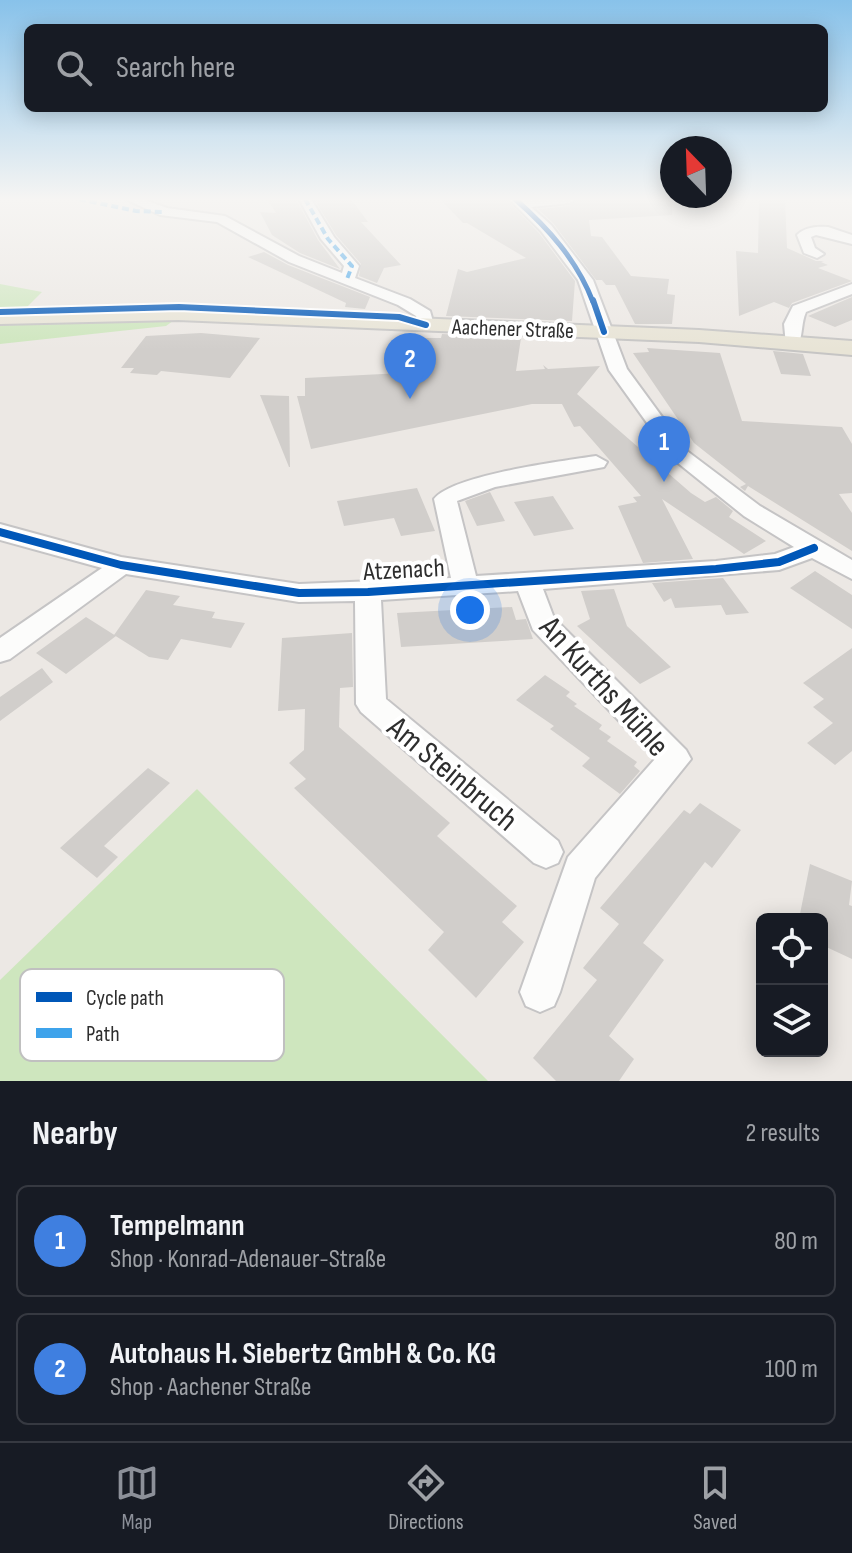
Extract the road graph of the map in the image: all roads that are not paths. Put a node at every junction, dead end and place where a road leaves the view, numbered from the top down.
1 (276, 249) edge
2 (337, 249) edge
3 (562, 249) edge
4 (809, 249) edge
5 (817, 254) dead end
6 (347, 279) junction
7 (852, 289) edge
8 (0, 318) edge
9 (426, 325) junction
10 (604, 332) junction
11 (792, 341) junction
12 (852, 348) edge
13 (596, 462) dead end
14 (0, 532) edge
15 (814, 548) junction
16 (121, 565) junction
17 (852, 571) edge
18 (527, 581) junction
19 (466, 586) junction
20 (368, 592) junction
21 (0, 652) edge
22 (546, 852) dead end
23 (540, 992) dead end

1 - 6 street
2 - 6 street
3 - 10 street
4 - 5 street
6 - 9 street
7 - 11 street
8 - 9 main road, Aachener Straße
9 - 10 main road, Aachener Straße
10 - 11 main road, Aachener Straße
10 - 15 street
11 - 12 main road, Aachener Straße
13 - 19 street
14 - 16 street, Atzenach
15 - 17 street
15 - 18 street, Atzenach
16 - 20 street, Atzenach
16 - 21 street
18 - 19 street, Atzenach
18 - 23 street, An Kurths Mühle
19 - 20 street, Atzenach
20 - 22 street, Am Steinbruch

